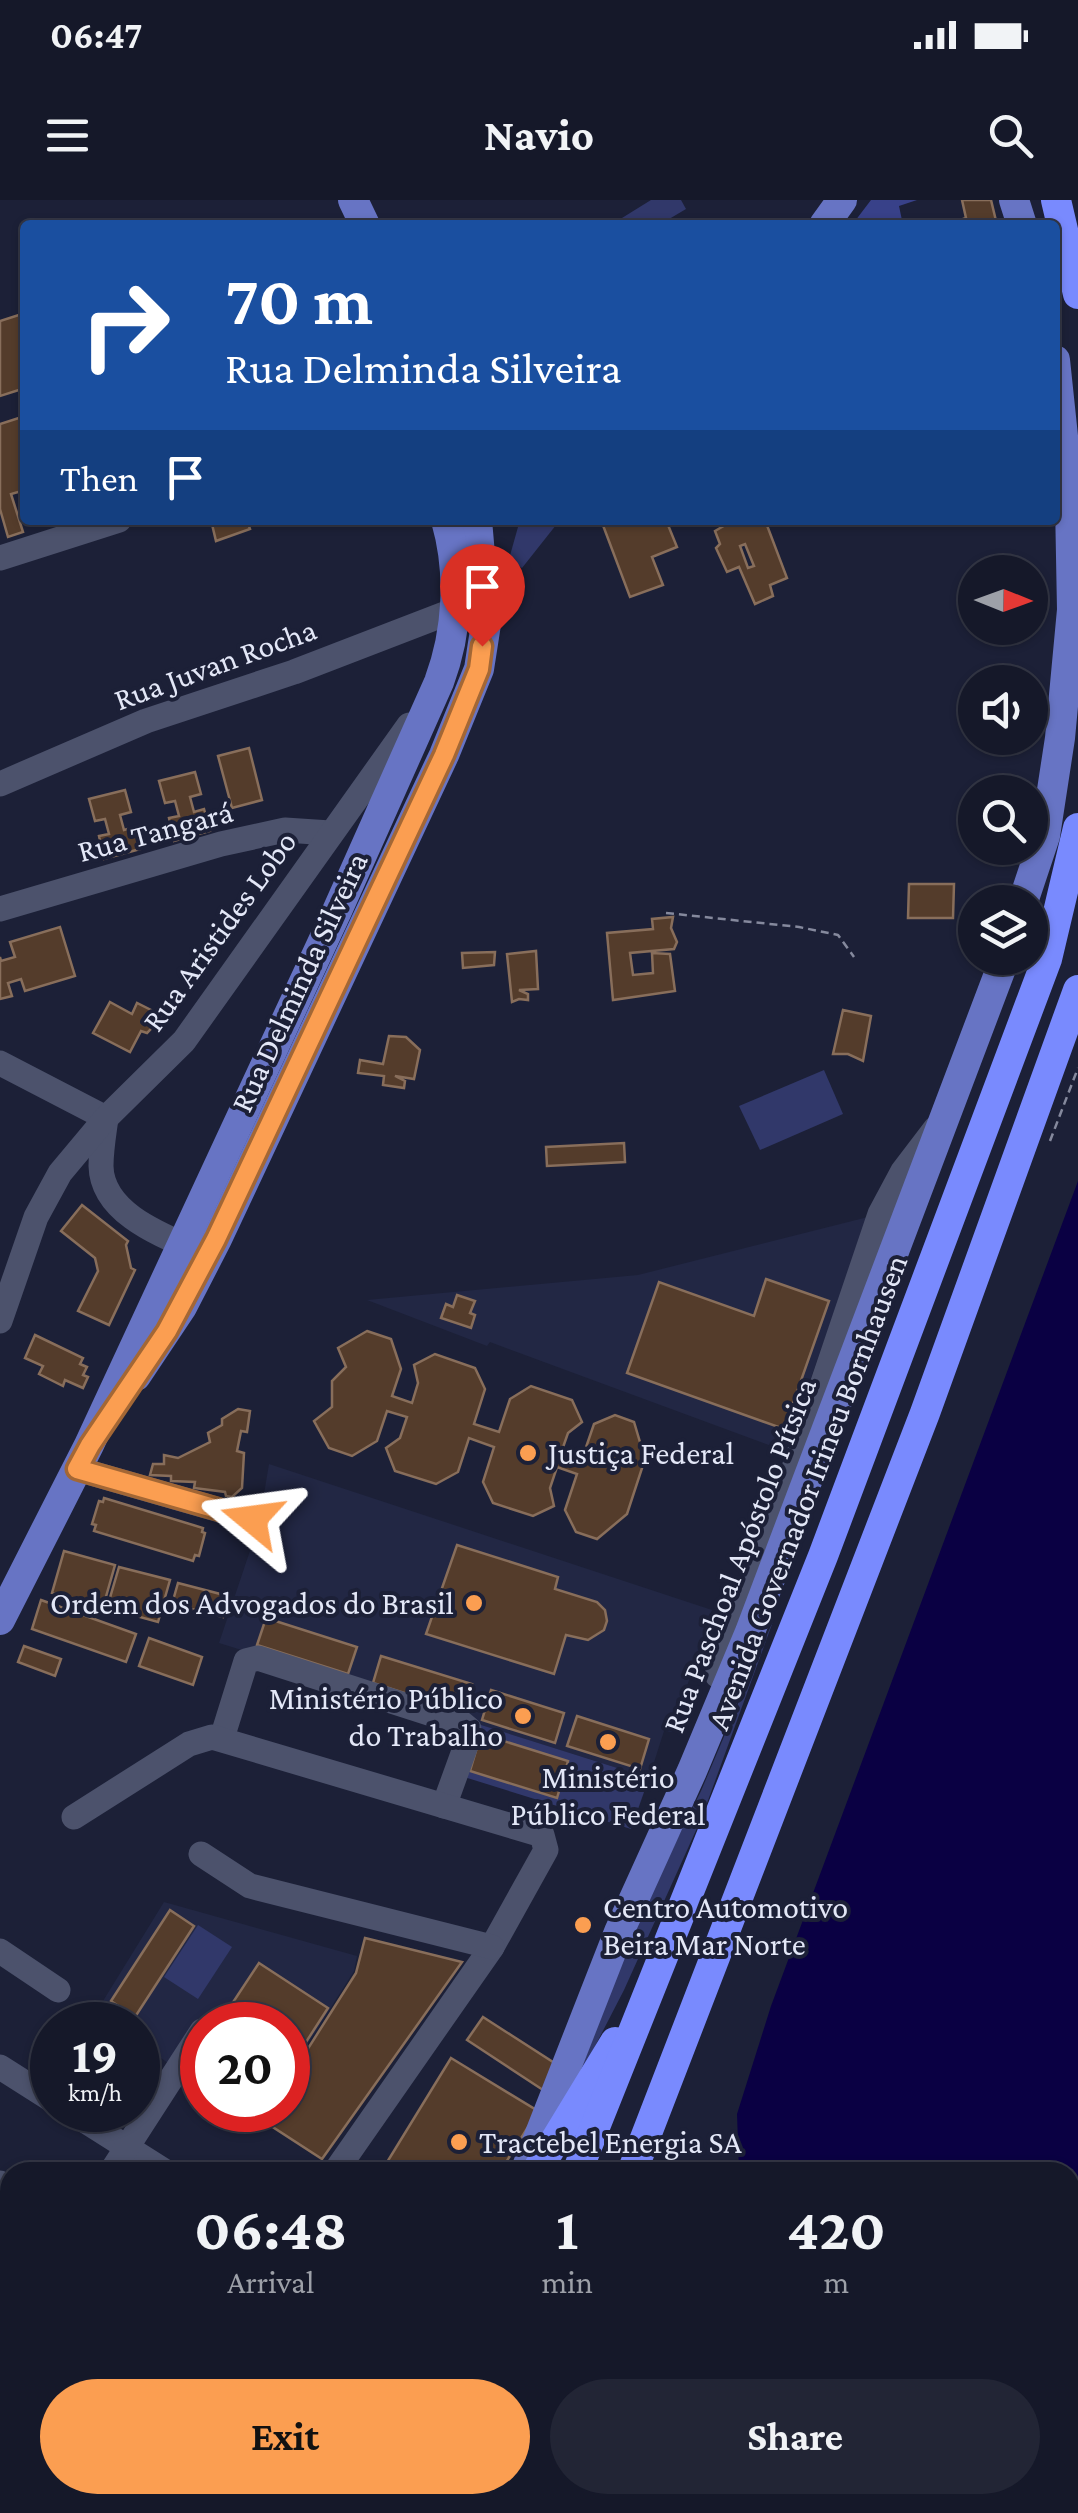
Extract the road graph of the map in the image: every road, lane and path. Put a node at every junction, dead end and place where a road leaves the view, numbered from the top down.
1 (1056, 200) edge
2 (1078, 294) edge
3 (1060, 408) edge
4 (103, 525) edge
5 (464, 525) edge
6 (464, 525) edge
7 (0, 558) edge
8 (455, 610) junction
9 (439, 682) junction
10 (0, 784) edge
11 (1078, 828) edge
12 (330, 834) junction
13 (1028, 885) edge
14 (0, 909) edge
15 (666, 912) dead end
16 (854, 957) dead end
17 (999, 975) edge
18 (1078, 990) edge
19 (0, 1062) edge
20 (106, 1118) junction
21 (195, 1250) junction
22 (0, 1322) edge
23 (83, 1457) junction
24 (252, 1519) dead end
25 (0, 1620) edge
26 (222, 1738) junction
27 (444, 1806) junction
28 (74, 1817) dead end
29 (201, 1854) dead end
30 (492, 1947) junction
31 (0, 1951) edge
32 (660, 1967) junction
33 (58, 1990) dead end
34 (180, 2065) edge
35 (0, 2067) edge
36 (30, 2086) edge
37 (103, 2132) edge
38 (127, 2147) junction
39 (117, 2162) edge
40 (150, 2162) edge
41 (343, 2162) edge
42 (529, 2162) edge
43 (542, 2162) edge
44 (581, 2162) edge
45 (636, 2162) edge

1 - 2 highway
3 - 13 main road
4 - 7 street
5 - 8 main road, Rua Delminda Silveira
6 - 21 main road, Rua Delminda Silveira
8 - 9 main road, Rua Delminda Silveira
8 - 10 street, Rua Juvan Rocha
9 - 12 street, Rua Aristides Lobo
9 - 21 main road, Rua Delminda Silveira
11 - 32 highway, Avenida Governador Irineu Bornhausen
12 - 14 street, Rua Tangará
12 - 20 street, Rua Aristides Lobo
15 - 16 path
17 - 42 main road, Rua Paschoal Apóstolo Pítsica
18 - 45 highway
19 - 20 street
20 - 21 street
20 - 22 street, Rua Aristides Lobo
21 - 23 main road, Rua Delminda Silveira
23 - 24 street
23 - 25 main road, Rua Delminda Silveira
26 - 27 street
26 - 27 street
26 - 28 street
27 - 30 street
29 - 30 street
30 - 41 street
31 - 33 street
32 - 43 highway
32 - 44 highway, Avenida Governador Irineu Bornhausen
34 - 38 street
35 - 36 street
37 - 38 street
38 - 39 street
38 - 40 street

